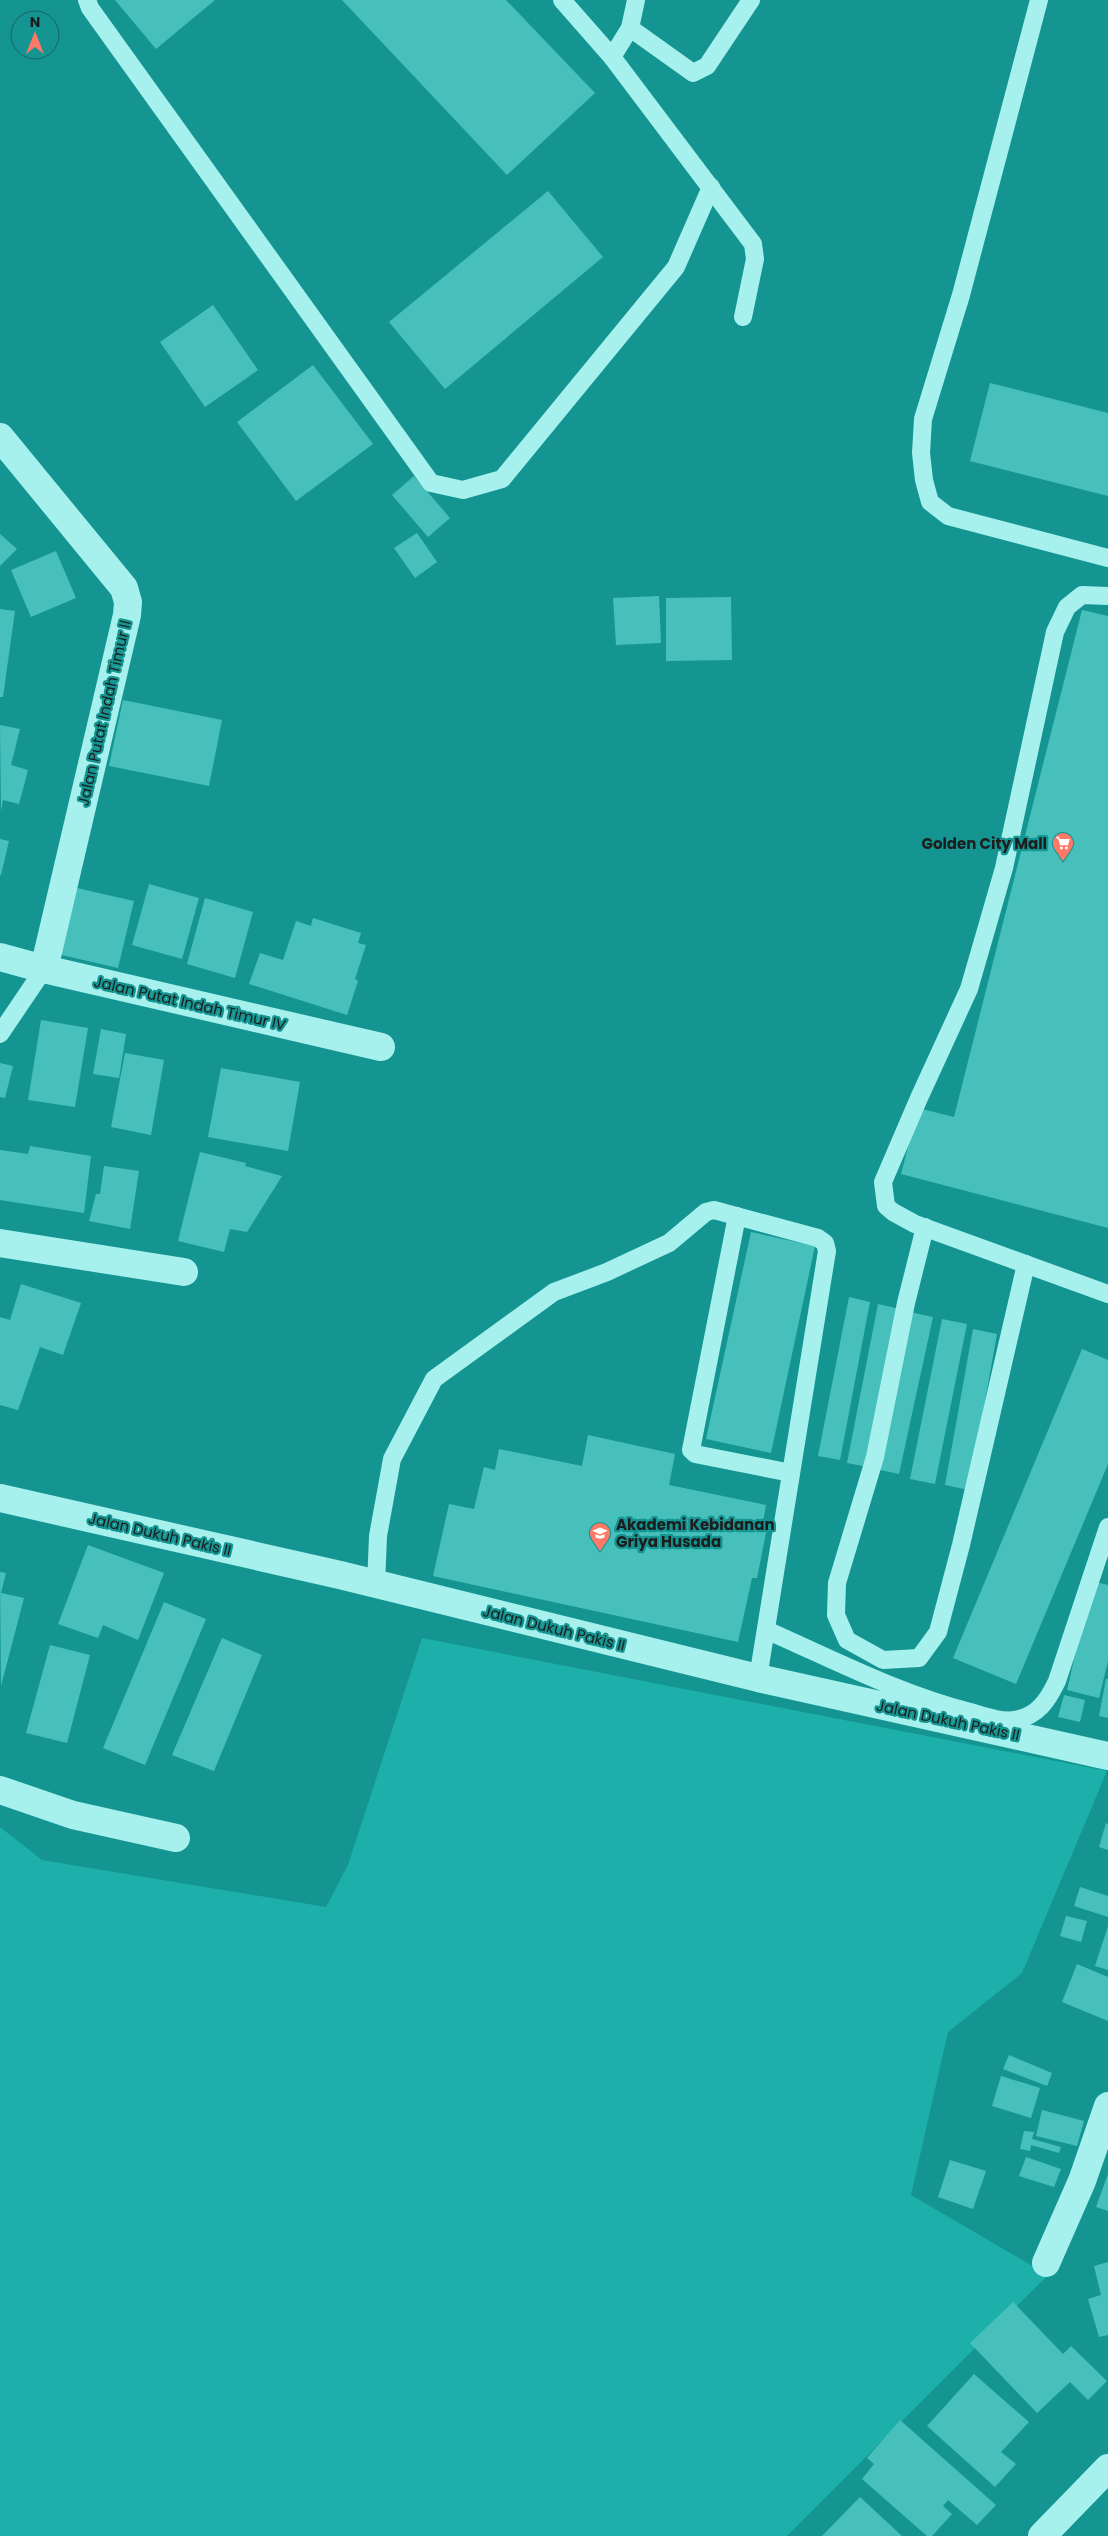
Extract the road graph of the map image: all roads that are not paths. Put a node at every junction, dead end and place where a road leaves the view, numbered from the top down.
1 (87, 0) edge
2 (562, 0) edge
3 (636, 0) edge
4 (1039, 0) edge
5 (745, 2) edge
6 (630, 28) junction
7 (612, 57) junction
8 (711, 187) junction
9 (743, 317) dead end
10 (0, 437) edge
11 (1108, 558) edge
12 (1108, 596) edge
13 (0, 957) edge
14 (44, 970) junction
15 (0, 1034) edge
16 (381, 1047) dead end
17 (737, 1216) junction
18 (925, 1227) junction
19 (0, 1243) edge
20 (1026, 1264) junction
21 (184, 1272) dead end
22 (1108, 1294) edge
23 (791, 1473) junction
24 (0, 1498) edge
25 (1108, 1527) edge
26 (376, 1585) junction
27 (766, 1630) junction
28 (758, 1678) junction
29 (1108, 1756) edge
30 (0, 1790) edge
31 (176, 1838) dead end
32 (1108, 2106) edge
33 (1046, 2263) dead end
34 (1108, 2468) edge
35 (1042, 2536) edge

1 - 8 lane
2 - 7 lane
3 - 6 lane
4 - 11 lane
5 - 6 lane
6 - 7 lane
7 - 8 lane
8 - 9 lane
10 - 14 street, Jalan Putat Indah Timur II
12 - 18 lane
13 - 14 street, Jalan Putat Indah Timur IV
14 - 15 lane
14 - 16 street, Jalan Putat Indah Timur IV
17 - 23 lane
17 - 23 lane
17 - 26 lane
18 - 20 lane
18 - 20 lane
19 - 21 street
20 - 22 lane
23 - 27 lane
24 - 26 street, Jalan Dukuh Pakis II
25 - 27 lane
26 - 28 street, Jalan Dukuh Pakis II
27 - 28 lane
28 - 29 street, Jalan Dukuh Pakis II
30 - 31 street
32 - 33 street
34 - 35 street

